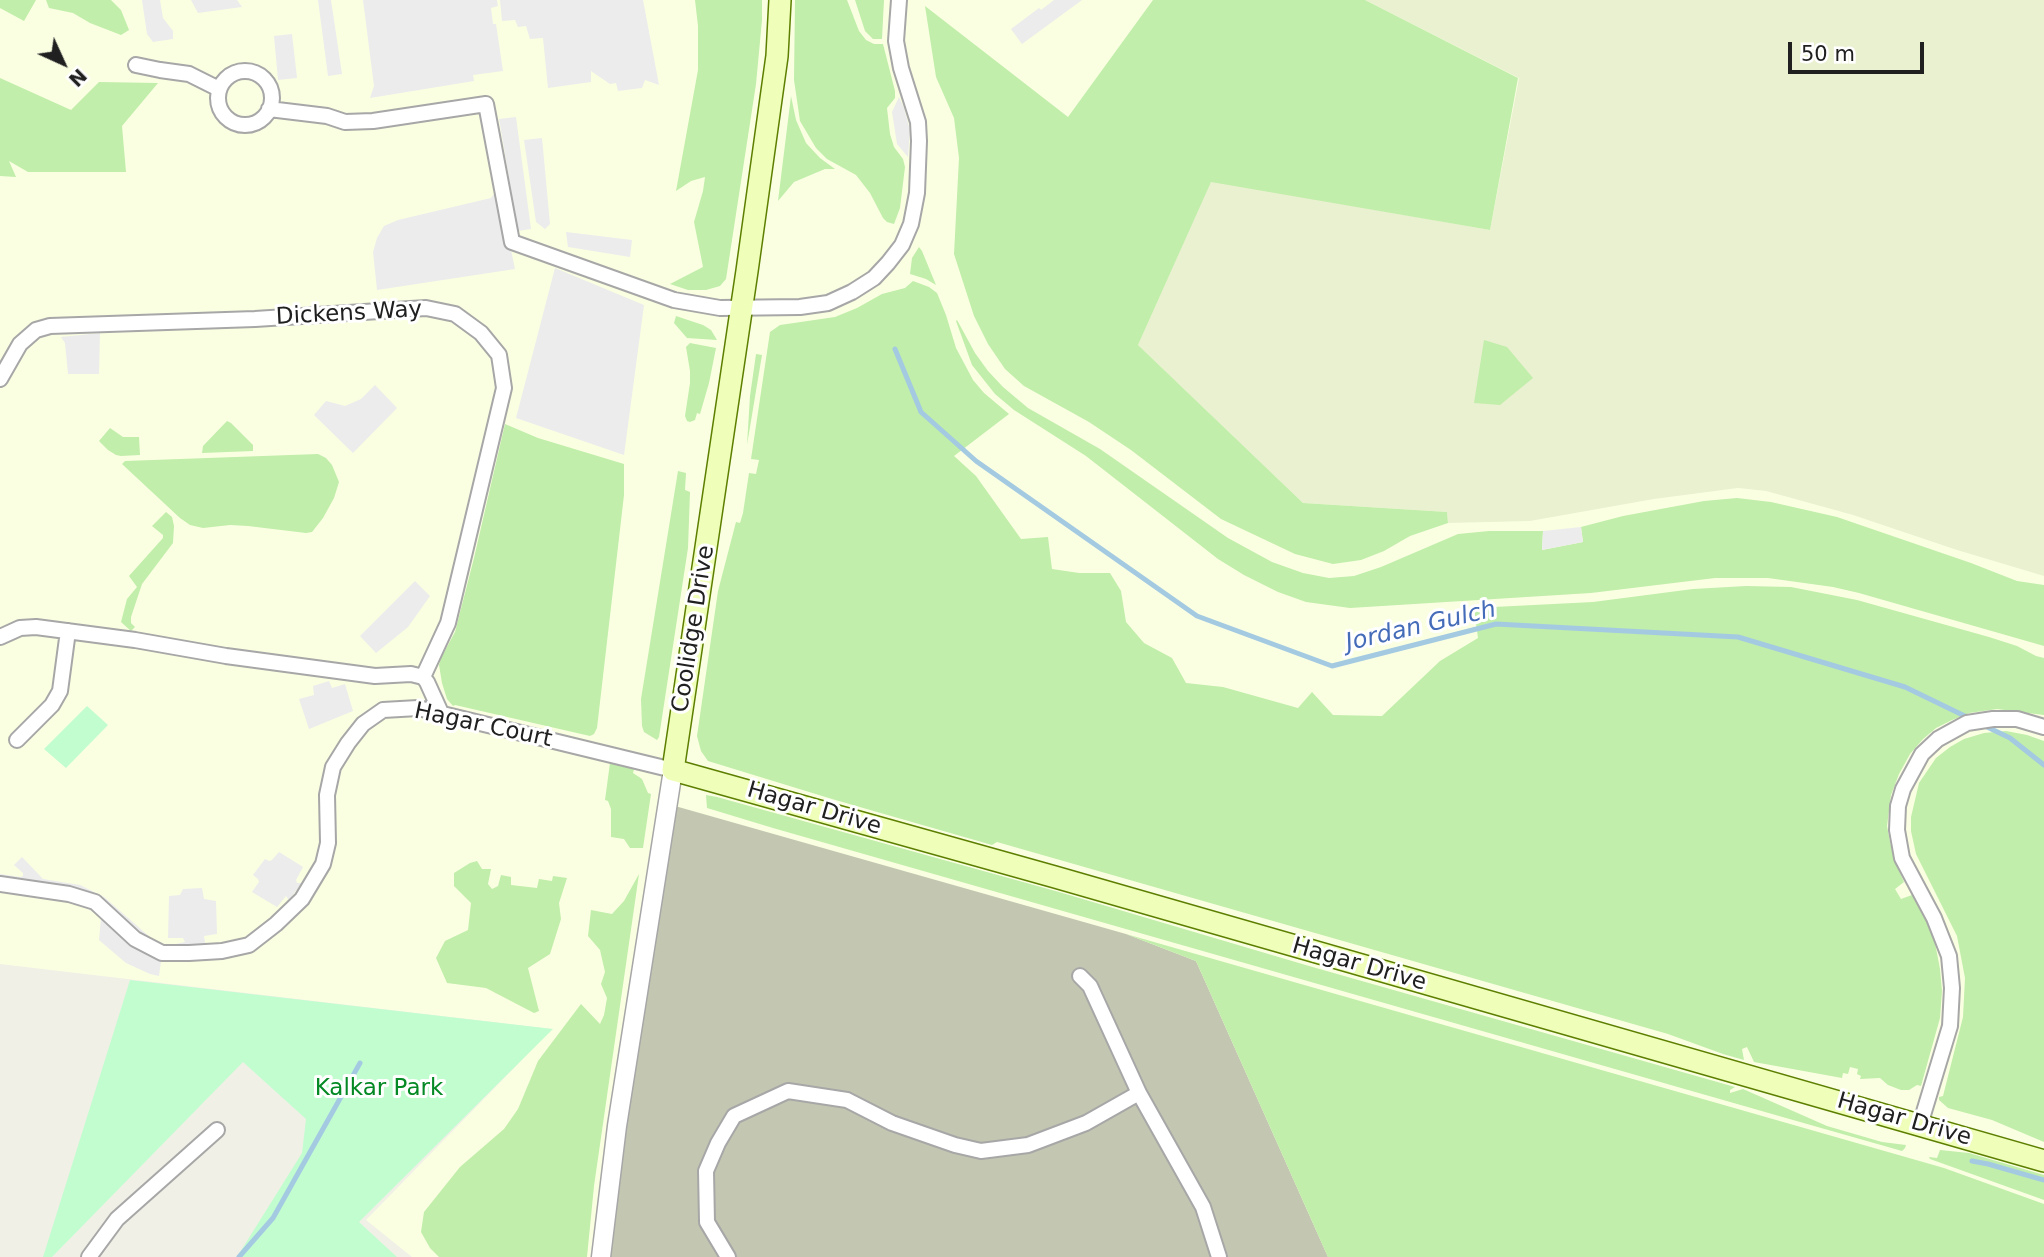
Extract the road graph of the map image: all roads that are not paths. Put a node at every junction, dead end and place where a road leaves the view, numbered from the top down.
1 (780, 0) edge
2 (899, 0) edge
3 (136, 65) dead end
4 (219, 89) junction
5 (269, 109) junction
6 (741, 308) junction
7 (0, 379) edge
8 (68, 631) junction
9 (0, 637) edge
10 (423, 677) junction
11 (442, 715) junction
12 (2044, 727) edge
13 (17, 740) dead end
14 (673, 769) junction
15 (0, 884) edge
16 (1080, 976) dead end
17 (1139, 1093) junction
18 (1920, 1125) junction
19 (217, 1130) dead end
20 (2044, 1160) edge
21 (89, 1257) edge
22 (601, 1257) edge
23 (728, 1257) edge
24 (1219, 1257) edge

1 - 6 main road, Coolidge Drive
2 - 6 street
3 - 4 street
4 - 5 street
4 - 5 street
5 - 6 street
6 - 14 main road, Coolidge Drive
7 - 10 street, Dickens Way
8 - 9 street
8 - 10 street
8 - 13 street
10 - 11 street
11 - 14 street, Hagar Court
11 - 15 street, Hagar Court
12 - 18 street
14 - 18 main road, Hagar Drive
14 - 22 street, Coolidge Drive
16 - 17 street
17 - 23 street
17 - 24 street
18 - 20 main road, Hagar Drive
19 - 21 street

